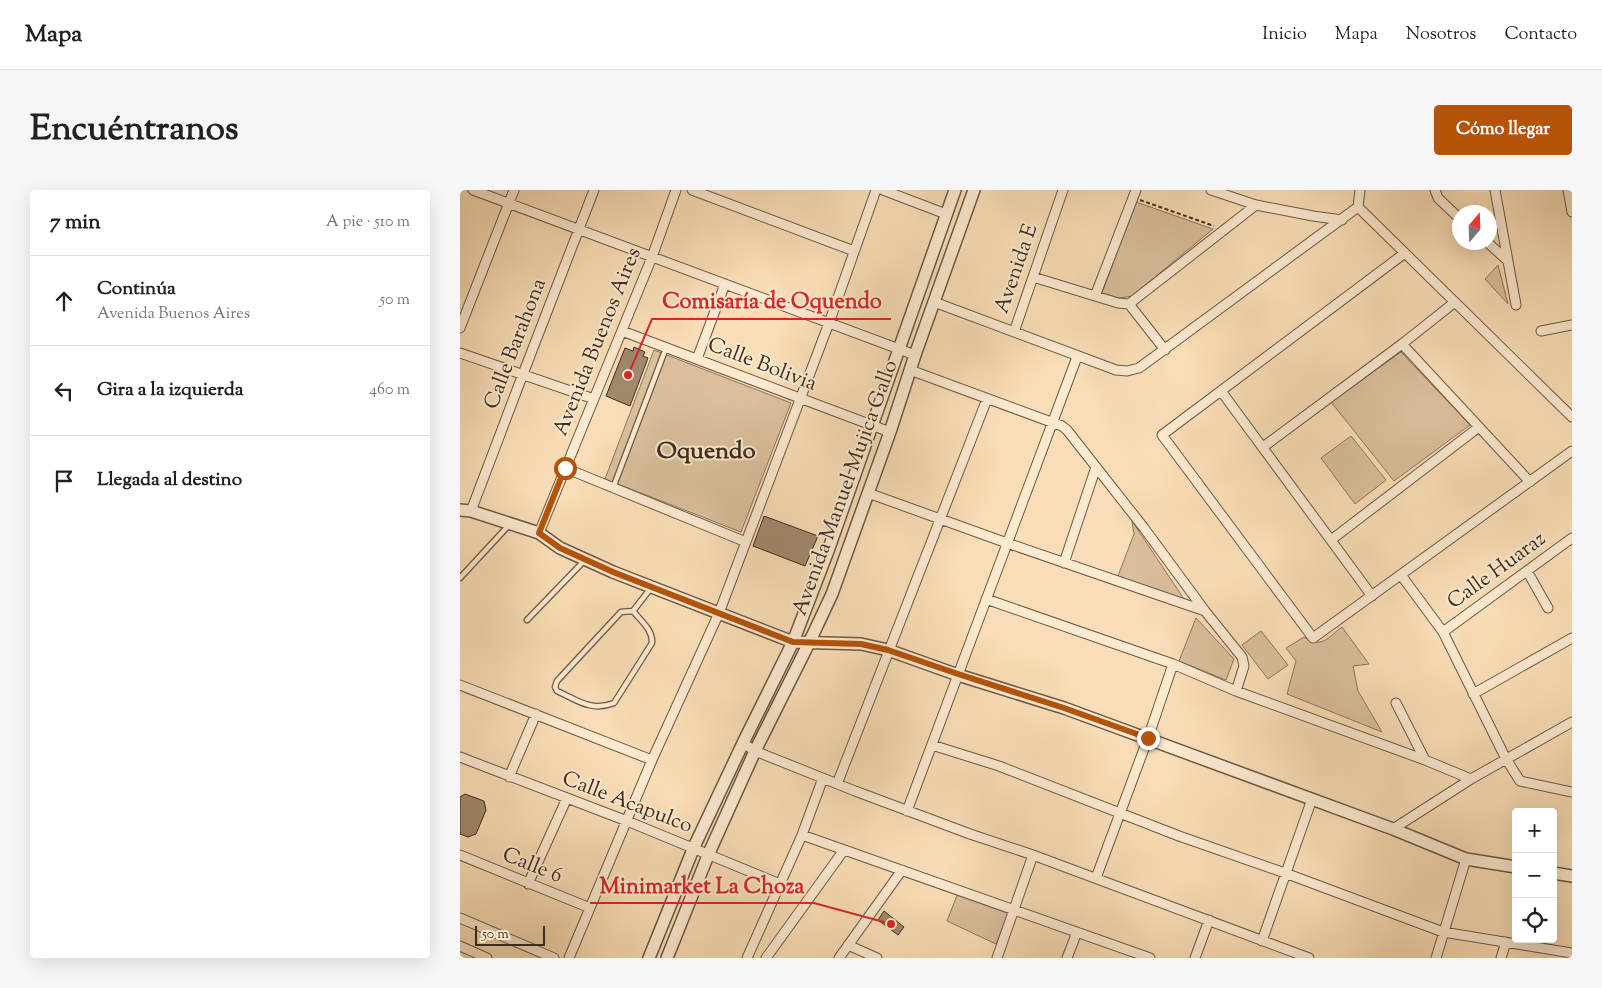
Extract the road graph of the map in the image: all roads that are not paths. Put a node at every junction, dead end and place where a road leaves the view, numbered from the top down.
1 (473, 190) edge
2 (514, 190) edge
3 (594, 190) edge
4 (676, 190) edge
5 (692, 190) edge
6 (876, 190) edge
7 (883, 190) edge
8 (955, 190) edge
9 (974, 190) edge
10 (1063, 190) edge
11 (1211, 190) edge
12 (1360, 190) edge
13 (1435, 190) edge
14 (1494, 190) edge
15 (1568, 190) edge
16 (1135, 194) edge
17 (509, 203) junction
18 (1256, 206) junction
19 (1358, 207) junction
20 (1452, 211) edge
21 (1572, 212) edge
22 (946, 214) junction
23 (1342, 220) junction
24 (580, 230) junction
25 (1495, 250) edge
26 (854, 251) junction
27 (1405, 253) junction
28 (652, 257) junction
29 (1508, 262) junction
30 (1033, 277) junction
31 (725, 284) junction
32 (1095, 296) junction
33 (934, 302) junction
34 (1455, 302) junction
35 (1129, 304) junction
36 (1516, 306) dead end
37 (829, 323) junction
38 (1572, 325) edge
39 (460, 328) edge
40 (622, 331) junction
41 (1541, 331) dead end
42 (1014, 332) junction
43 (1402, 344) junction
44 (666, 348) junction
45 (899, 349) junction
46 (1165, 350) junction
47 (460, 352) edge
48 (915, 355) junction
49 (1077, 357) junction
50 (697, 359) junction
51 (910, 370) junction
52 (522, 374) junction
53 (1221, 390) junction
54 (801, 398) junction
55 (594, 399) junction
56 (986, 399) junction
57 (1572, 416) edge
58 (1054, 423) junction
59 (873, 425) junction
60 (1479, 427) junction
61 (890, 432) junction
62 (1263, 447) junction
63 (1572, 451) edge
64 (1096, 467) junction
65 (565, 468) junction
66 (1530, 482) junction
67 (613, 488) junction
68 (868, 493) junction
69 (466, 510) edge
70 (941, 519) junction
71 (510, 524) junction
72 (539, 533) junction
73 (1572, 538) edge
74 (1331, 540) junction
75 (746, 542) junction
76 (1007, 544) junction
77 (586, 559) junction
78 (1064, 563) junction
79 (1527, 571) junction
80 (1401, 575) junction
81 (460, 578) edge
82 (652, 587) junction
83 (1372, 596) junction
84 (986, 599) junction
85 (1548, 608) dead end
86 (633, 611) junction
87 (1205, 612) junction
88 (719, 613) junction
89 (527, 620) dead end
90 (1442, 632) junction
91 (1572, 638) edge
92 (793, 642) junction
93 (809, 643) junction
94 (888, 650) junction
95 (1173, 664) junction
96 (958, 674) junction
97 (461, 687) edge
98 (1236, 691) junction
99 (1473, 694) junction
100 (1396, 703) dead end
101 (536, 714) junction
102 (1572, 722) edge
103 (1148, 738) junction
104 (743, 743) junction
105 (932, 745) junction
106 (754, 751) junction
107 (460, 757) edge
108 (1506, 759) junction
109 (652, 760) junction
110 (1426, 760) junction
111 (1451, 770) junction
112 (510, 777) junction
113 (823, 778) junction
114 (1471, 779) junction
115 (837, 784) junction
116 (1453, 790) junction
117 (1572, 792) edge
118 (567, 798) junction
119 (1312, 799) junction
120 (906, 811) junction
121 (1119, 813) junction
122 (627, 821) junction
123 (1393, 829) junction
124 (802, 835) junction
125 (694, 847) junction
126 (844, 850) junction
127 (709, 853) junction
128 (1033, 854) junction
129 (460, 855) edge
130 (1466, 860) junction
131 (1512, 866) edge
132 (902, 870) junction
133 (1285, 873) junction
134 (1557, 874) edge
135 (1572, 876) edge
136 (1096, 878) junction
137 (528, 884) junction
138 (780, 884) junction
139 (590, 908) junction
140 (1014, 909) junction
141 (460, 918) edge
142 (1209, 920) junction
143 (1077, 932) junction
144 (1444, 932) junction
145 (1262, 940) junction
146 (1506, 942) junction
147 (848, 945) junction
148 (460, 946) edge
149 (1572, 953) edge
150 (487, 958) edge
151 (554, 958) edge
152 (569, 958) edge
153 (649, 958) edge
154 (667, 958) edge
155 (747, 958) edge
156 (766, 958) edge
157 (839, 958) edge
158 (877, 958) edge
159 (998, 958) edge
160 (1067, 958) edge
161 (1150, 958) edge
162 (1195, 958) edge
163 (1309, 958) edge
164 (1436, 958) edge
165 (1502, 958) edge

1 - 17 street
2 - 17 street
3 - 24 street, Calle Barahona
4 - 28 street, Avenida Buenos Aires
5 - 26 street
6 - 26 street
7 - 22 street
8 - 22 street, Avenida Manuel Mujica Gallo
9 - 33 street, Avenida Manuel Mujica Gallo
10 - 30 street, Avenida E
11 - 18 street
12 - 19 street
13 - 20 street
14 - 29 street
15 - 21 street
16 - 32 street
17 - 24 street
17 - 39 street
18 - 23 street
18 - 35 street
19 - 23 street
19 - 27 street
22 - 45 street, Avenida Manuel Mujica Gallo
23 - 46 street
24 - 28 street
24 - 52 street, Calle Barahona
25 - 29 street
26 - 37 street
27 - 34 street
27 - 53 street
28 - 31 street
28 - 40 street, Avenida Buenos Aires
29 - 36 street
30 - 32 street
30 - 42 street, Avenida E
31 - 37 street
31 - 50 street
32 - 35 street
33 - 42 street
33 - 48 street, Avenida Manuel Mujica Gallo
34 - 43 street
34 - 57 street
35 - 46 street
37 - 45 street
37 - 54 street
38 - 41 street
40 - 44 street, Calle Bolivia
40 - 55 street, Avenida Buenos Aires
42 - 49 street
43 - 60 street
43 - 62 street
44 - 50 street, Calle Bolivia
44 - 67 lane
45 - 48 street
45 - 59 street, Avenida Manuel Mujica Gallo
46 - 49 street
47 - 52 street
48 - 51 street, Avenida Manuel Mujica Gallo
49 - 58 street
50 - 54 street, Calle Bolivia
51 - 56 street
51 - 61 street, Avenida Manuel Mujica Gallo
52 - 55 street
52 - 69 street, Calle Barahona
53 - 62 street
53 - 83 street
54 - 59 street, Calle Bolivia
54 - 75 street
55 - 65 street, Avenida Buenos Aires
56 - 58 street
56 - 70 street
58 - 64 street
58 - 76 street
59 - 61 street, Calle Bolivia
59 - 92 street, Avenida Manuel Mujica Gallo
60 - 66 street
60 - 74 street
61 - 68 street, Avenida Manuel Mujica Gallo
62 - 74 street
63 - 66 street
64 - 78 street
64 - 87 street
65 - 67 street
65 - 72 street, Avenida Buenos Aires
66 - 80 street
67 - 75 street
68 - 70 street
68 - 93 street, Avenida Manuel Mujica Gallo
69 - 71 street
70 - 76 street
70 - 94 street
71 - 72 street
71 - 81 lane
72 - 77 street
73 - 79 street, Calle Huaraz
74 - 83 street
75 - 88 street
76 - 78 street
76 - 84 street
77 - 82 street
77 - 89 lane
78 - 87 street
79 - 85 street
79 - 90 street, Calle Huaraz
80 - 83 street
80 - 90 street
82 - 86 lane
82 - 88 street
84 - 95 street
84 - 96 street
86 - 86 lane
87 - 98 street
88 - 92 street
88 - 109 street
90 - 99 street
91 - 99 street
92 - 93 street
92 - 104 street, Avenida Manuel Mujica Gallo
93 - 94 street
93 - 106 street, Avenida Manuel Mujica Gallo
94 - 96 street
94 - 115 street
95 - 98 street
95 - 103 street
96 - 103 street
96 - 105 street
97 - 101 street
98 - 110 street
99 - 108 street
100 - 110 street
101 - 109 street
101 - 112 street
102 - 108 street
103 - 119 street
103 - 121 street
104 - 106 street
104 - 125 street, Avenida Manuel Mujica Gallo
105 - 120 street
105 - 121 street
106 - 113 street
106 - 127 street, Avenida Manuel Mujica Gallo
107 - 112 street, Calle Acapulco
108 - 114 street
108 - 117 street
109 - 122 street
110 - 111 street
111 - 114 street
111 - 116 street
112 - 118 street, Calle Acapulco
113 - 115 street
113 - 124 street
114 - 116 street
115 - 120 street
116 - 123 street
118 - 122 street, Calle Acapulco
118 - 137 street
119 - 123 street
119 - 133 street
120 - 128 street
121 - 133 street
121 - 136 street
122 - 125 street, Calle Acapulco
122 - 139 street
123 - 130 street
124 - 126 street
124 - 138 street
125 - 127 street, Calle Acapulco
125 - 153 street, Avenida Manuel Mujica Gallo
126 - 132 street
126 - 156 street
127 - 138 street, Calle Acapulco
127 - 154 street, Avenida Manuel Mujica Gallo
128 - 136 street
128 - 140 street
129 - 137 street, Calle 6
130 - 131 street
130 - 144 street
132 - 140 street
132 - 147 street
133 - 144 street
133 - 145 street
134 - 135 street
136 - 142 street
137 - 139 street, Calle 6
138 - 155 street
139 - 152 street
140 - 143 street
140 - 159 street
141 - 151 street
142 - 145 street
142 - 162 street
143 - 160 street
143 - 161 street
144 - 146 street
144 - 164 street
145 - 163 street
146 - 149 street
146 - 165 street
147 - 157 street
147 - 158 street
148 - 150 street

